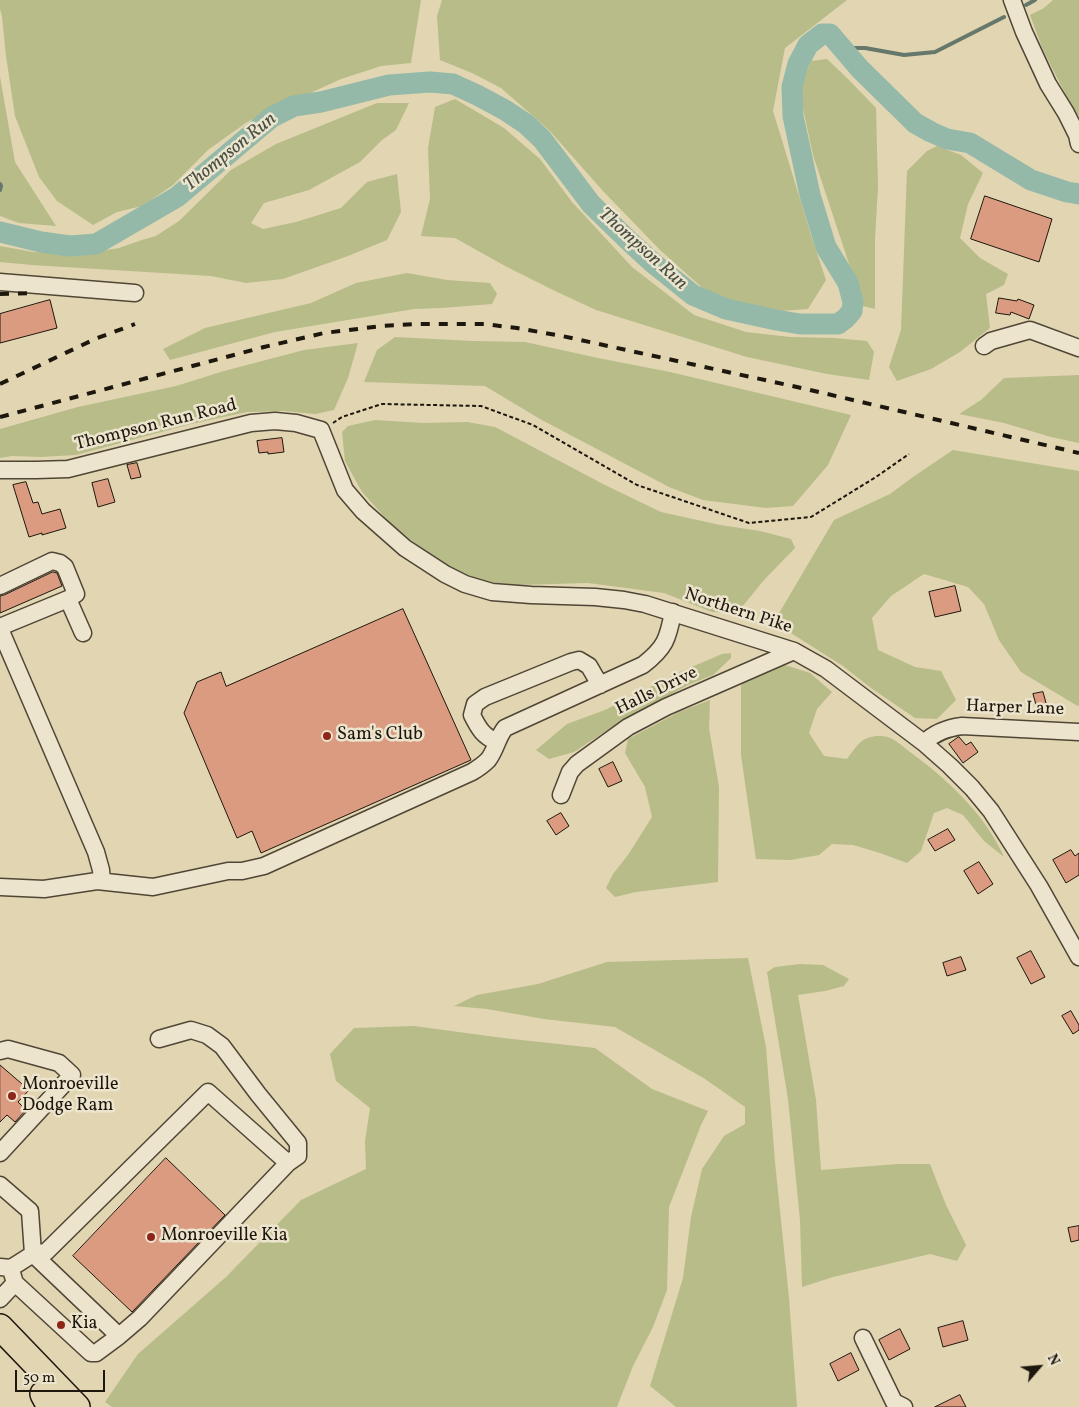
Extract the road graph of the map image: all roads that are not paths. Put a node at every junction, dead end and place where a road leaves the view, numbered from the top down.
1 (1012, 0) edge
2 (1079, 144) edge
3 (0, 282) edge
4 (136, 293) dead end
5 (984, 346) dead end
6 (1079, 348) edge
7 (322, 430) joint
8 (0, 470) edge
9 (0, 586) edge
10 (68, 599) junction
11 (673, 612) junction
12 (0, 628) edge
13 (83, 633) dead end
14 (794, 651) junction
15 (600, 685) junction
16 (1079, 732) edge
17 (497, 742) junction
18 (924, 742) junction
19 (560, 795) dead end
20 (102, 881) junction
21 (0, 887) edge
22 (1079, 957) edge
23 (159, 1038) dead end
24 (0, 1051) edge
25 (0, 1153) edge
26 (288, 1163) junction
27 (0, 1185) edge
28 (33, 1254) junction
29 (9, 1273) edge
30 (0, 1300) edge
31 (0, 1327) edge
32 (119, 1336) junction
33 (863, 1338) dead end
34 (0, 1352) edge
35 (49, 1403) edge
36 (77, 1407) edge
37 (904, 1407) edge

1 - 2 street
3 - 4 street
5 - 6 street
7 - 8 street, Thompson Run Road
7 - 11 street, Northern Pike
9 - 10 street
10 - 12 street
10 - 13 street
11 - 14 street, Northern Pike
11 - 15 street
12 - 20 street
14 - 18 street, Northern Pike
14 - 19 street, Halls Drive
15 - 17 street
15 - 17 street
16 - 18 street, Harper Lane
17 - 20 street
18 - 22 street, Northern Pike
20 - 21 street
23 - 26 street
24 - 25 street
26 - 28 street
26 - 32 street
27 - 28 street
28 - 29 street
28 - 32 street
29 - 30 street
29 - 32 street
31 - 36 highway
33 - 37 street
34 - 35 highway

